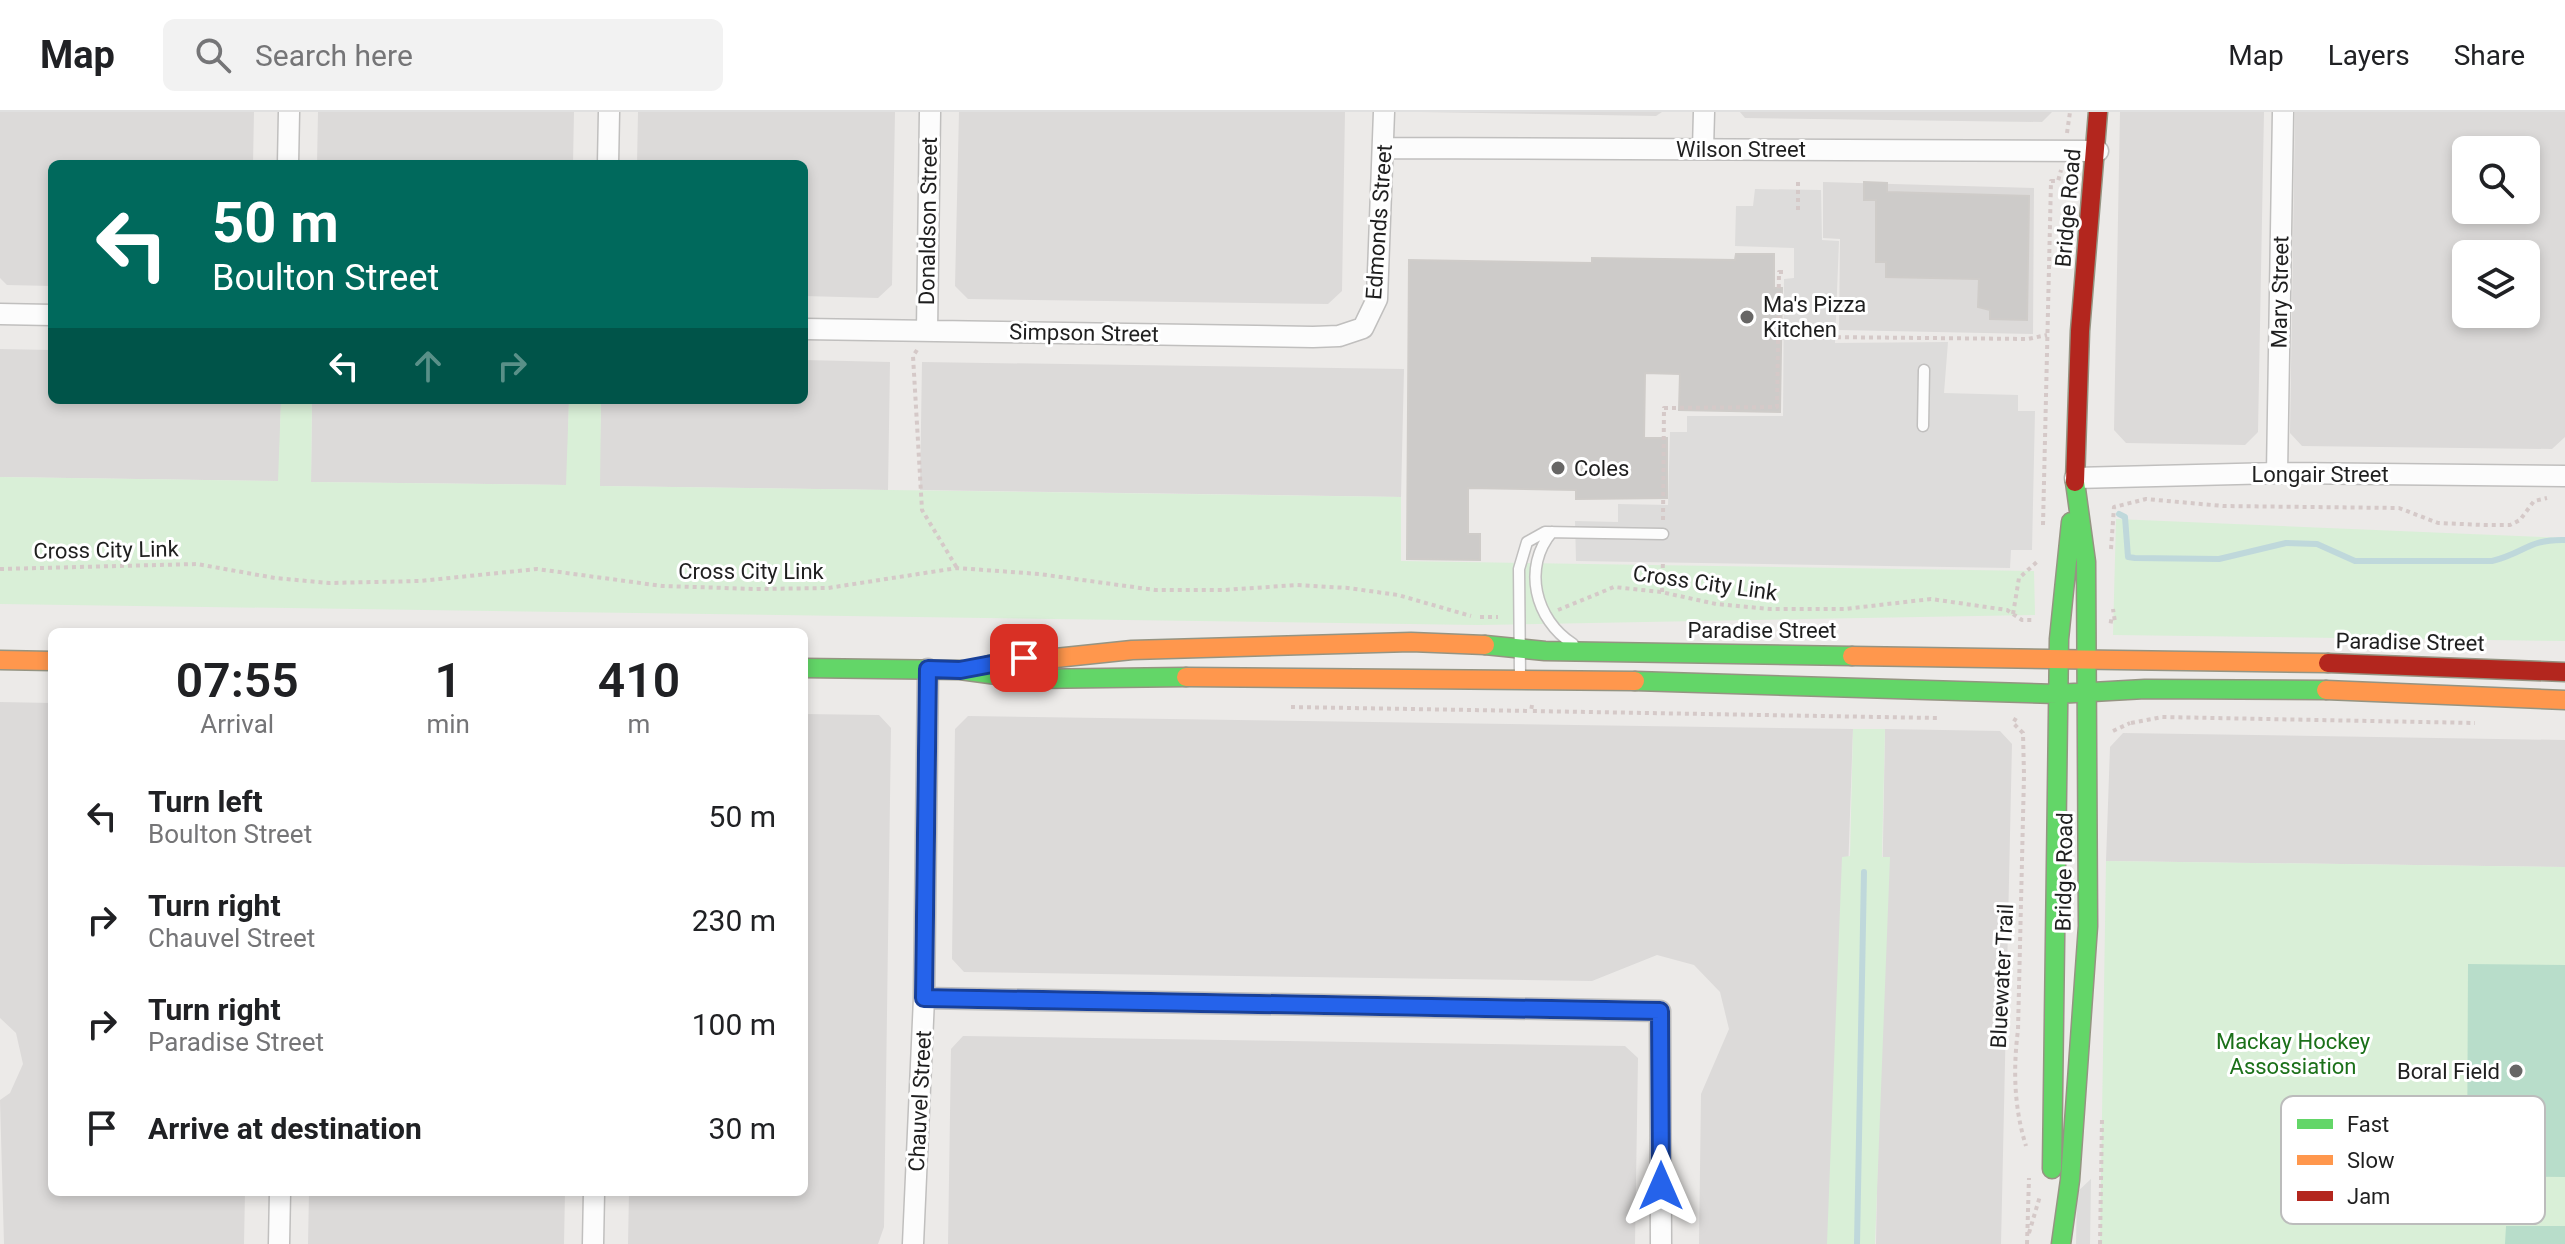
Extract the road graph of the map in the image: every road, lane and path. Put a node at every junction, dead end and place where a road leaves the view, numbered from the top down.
1 (289, 112) edge
2 (609, 112) edge
3 (930, 112) edge
4 (1384, 112) edge
5 (1704, 112) edge
6 (2070, 112) edge
7 (2098, 112) edge
8 (2283, 112) edge
9 (2067, 133) dead end
10 (1385, 148) junction
11 (1703, 149) junction
12 (2098, 151) junction
13 (288, 160) edge
14 (608, 160) edge
15 (2060, 172) dead end
16 (1798, 178) dead end
17 (1798, 210) dead end
18 (1783, 272) dead end
19 (0, 314) edge
20 (48, 315) edge
21 (1363, 328) joint
22 (808, 329) edge
23 (927, 331) junction
24 (2047, 335) junction
25 (1778, 336) junction
26 (1798, 336) dead end
27 (1821, 337) dead end
28 (1924, 370) dead end
29 (1923, 426) dead end
30 (2277, 473) junction
31 (2565, 476) edge
32 (2075, 478) junction
33 (2554, 498) dead end
34 (2075, 501) junction
35 (2117, 502) dead end
36 (1663, 528) joint
37 (2043, 528) dead end
38 (1552, 532) junction
39 (2042, 553) dead end
40 (1663, 560) dead end
41 (957, 568) junction
42 (0, 569) edge
43 (1662, 592) junction
44 (1554, 612) dead end
45 (2013, 614) junction
46 (1498, 617) dead end
47 (2018, 618) junction
48 (2044, 620) dead end
49 (2018, 627) dead end
50 (1520, 647) junction
51 (1589, 652) junction
52 (2059, 659) junction
53 (0, 660) edge
54 (2085, 660) junction
55 (48, 661) edge
56 (808, 668) edge
57 (928, 669) junction
58 (960, 670) junction
59 (2565, 672) edge
60 (1520, 680) junction
61 (2085, 693) junction
62 (2057, 694) junction
63 (2565, 700) edge
64 (1532, 703) dead end
65 (1291, 707) dead end
66 (1531, 711) junction
67 (2016, 711) dead end
68 (2130, 711) dead end
69 (1953, 718) dead end
70 (2007, 719) dead end
71 (2013, 723) junction
72 (2131, 723) junction
73 (2488, 724) dead end
74 (2110, 736) dead end
75 (2024, 756) junction
76 (2032, 756) dead end
77 (924, 998) junction
78 (2029, 1157) dead end
79 (2029, 1171) dead end
80 (280, 1196) edge
81 (594, 1196) edge
82 (279, 1244) edge
83 (593, 1244) edge
84 (913, 1244) edge
85 (1661, 1244) edge
86 (2027, 1244) edge
87 (2054, 1244) edge
88 (2061, 1244) edge

1 - 13 street
2 - 14 street
3 - 23 street, Donaldson Street
4 - 10 street, Edmonds Street
5 - 11 street
6 - 9 path
7 - 12 street, Bridge Road
8 - 30 street, Mary Street
10 - 11 street, Wilson Street
10 - 21 street, Edmonds Street
11 - 12 street, Wilson Street
12 - 32 street, Bridge Road
15 - 24 path
16 - 17 path
18 - 25 path
19 - 20 street
21 - 23 street, Simpson Street
22 - 23 street, Simpson Street
23 - 41 path
24 - 27 path
24 - 37 path
25 - 26 path
25 - 36 path
28 - 29 lane
30 - 31 street, Longair Street
30 - 32 street, Longair Street
32 - 34 street, Bridge Road
33 - 35 path
34 - 52 street, Bridge Road
34 - 54 street, Bridge Road
36 - 38 lane
38 - 50 lane
38 - 51 lane
39 - 45 path
40 - 43 path
41 - 42 path, Cross City Link
41 - 46 path, Cross City Link
43 - 44 path, Cross City Link
43 - 45 path, Cross City Link
45 - 47 path, Cross City Link
47 - 48 path
47 - 49 path
50 - 51 street, Paradise Street
50 - 58 street, Paradise Street
50 - 60 lane
51 - 52 street, Paradise Street
52 - 54 street, Paradise Street
52 - 62 street, Bridge Road
53 - 55 street
54 - 59 street, Paradise Street
54 - 61 street, Bridge Road
56 - 57 street, Paradise Street
57 - 58 street, Paradise Street
57 - 77 street, Chauvel Street
58 - 60 street, Paradise Street
60 - 62 street, Paradise Street
61 - 62 street, Paradise Street
61 - 63 street, Paradise Street
61 - 88 street, Bridge Road
62 - 87 street, Bridge Road
64 - 66 path
65 - 66 path
66 - 69 path
67 - 71 path
68 - 72 path
70 - 71 path
71 - 75 path, Bluewater Trail
72 - 73 path
72 - 74 path
75 - 76 path
75 - 78 path, Bluewater Trail
77 - 84 street, Chauvel Street
77 - 85 street
79 - 86 path
80 - 82 street
81 - 83 street

